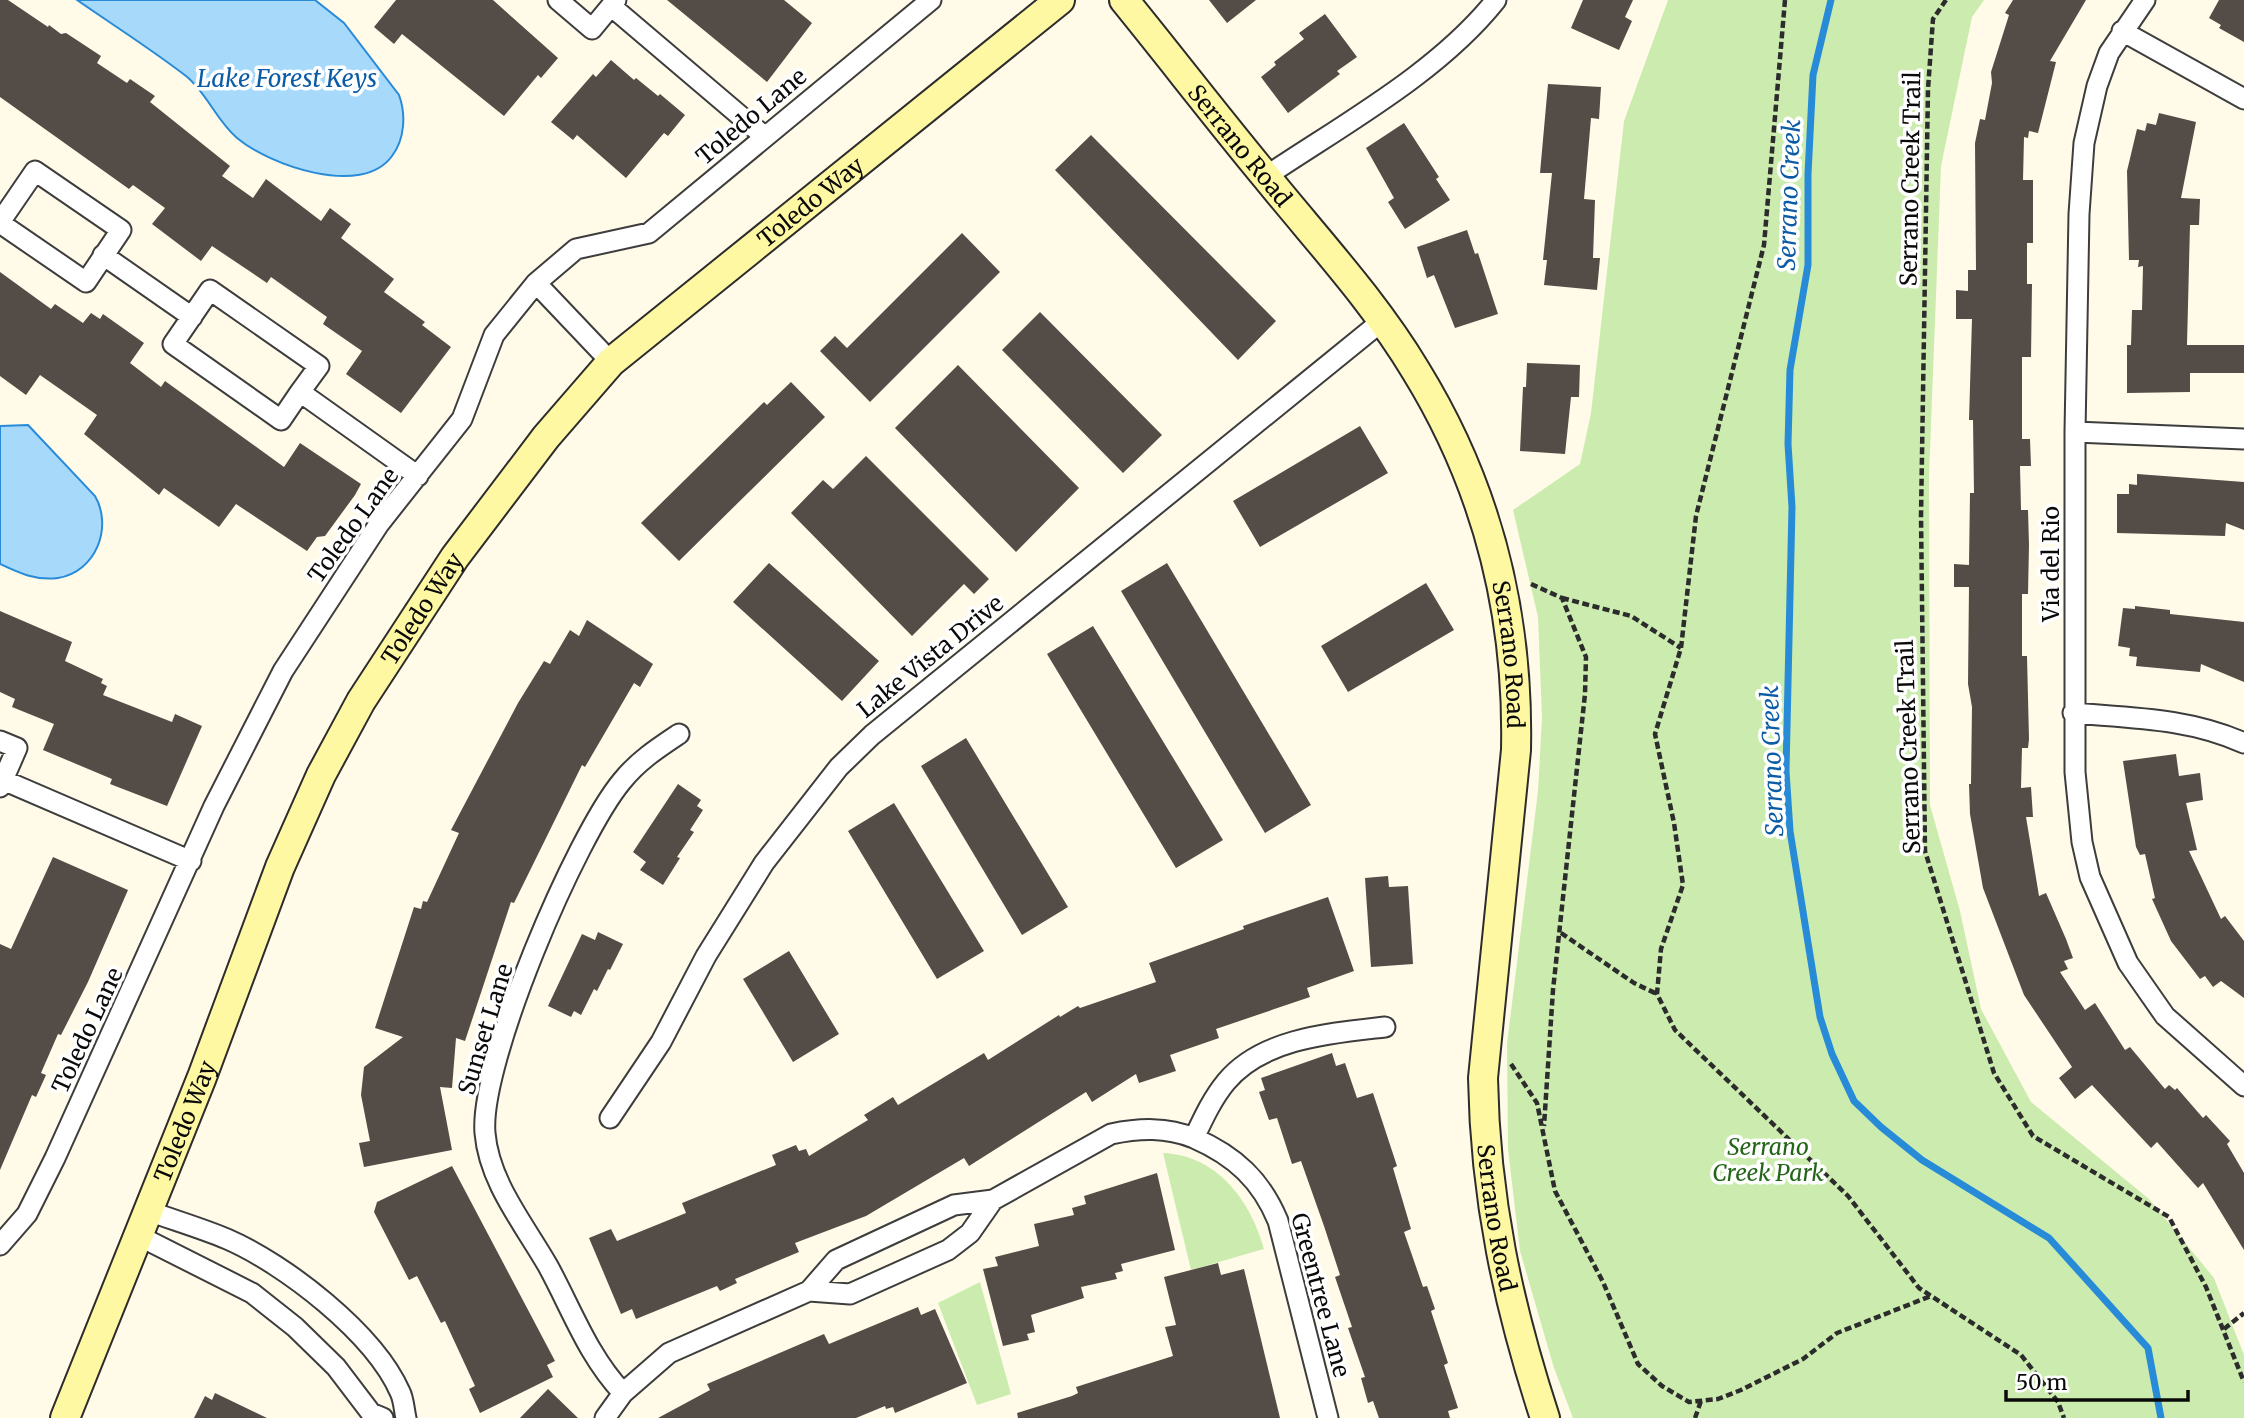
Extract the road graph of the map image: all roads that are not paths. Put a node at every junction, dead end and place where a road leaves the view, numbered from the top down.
1 (558, 0) edge
2 (931, 0) edge
3 (1060, 0) edge
4 (1124, 0) edge
5 (1496, 0) edge
6 (2145, 0) edge
7 (614, 3) edge
8 (2122, 31) junction
9 (2244, 99) edge
10 (764, 136) junction
11 (1265, 177) junction
12 (0, 222) edge
13 (103, 256) junction
14 (536, 283) junction
15 (192, 317) junction
16 (1381, 321) junction
17 (611, 362) junction
18 (300, 392) junction
19 (2076, 432) junction
20 (2244, 439) edge
21 (418, 476) junction
22 (2073, 713) junction
23 (679, 734) dead end
24 (0, 741) edge
25 (2244, 743) edge
26 (2, 784) edge
27 (191, 861) junction
28 (1385, 1027) dead end
29 (2244, 1086) edge
30 (610, 1118) dead end
31 (1194, 1138) junction
32 (993, 1200) junction
33 (141, 1223) junction
34 (0, 1245) edge
35 (809, 1291) junction
36 (623, 1393) junction
37 (65, 1418) edge
38 (383, 1418) edge
39 (406, 1418) edge
40 (605, 1418) edge
41 (1328, 1418) edge
42 (1545, 1418) edge

1 - 7 street
2 - 10 street, Toledo Lane
3 - 17 main road, Toledo Way
4 - 11 main road, Serrano Road
5 - 11 street
6 - 8 street, Via del Rio
7 - 10 street
8 - 9 street
8 - 19 street, Via del Rio
10 - 14 street, Toledo Lane
11 - 16 main road, Serrano Road
12 - 13 street
12 - 13 street
13 - 15 street
14 - 17 street
14 - 21 street, Toledo Lane
15 - 18 street
15 - 18 street
16 - 30 street, Lake Vista Drive
16 - 42 main road, Serrano Road
17 - 33 main road, Toledo Way
18 - 21 street
19 - 20 street
19 - 22 street, Via del Rio
21 - 27 street, Toledo Lane
22 - 25 street
22 - 29 street, Via del Rio
23 - 36 street, Sunset Lane
24 - 26 street
26 - 27 street
27 - 34 street, Toledo Lane
28 - 31 street
31 - 32 street, Greentree Lane
31 - 41 street, Greentree Lane
32 - 35 street
32 - 35 street
33 - 37 main road, Toledo Way
33 - 38 street
33 - 39 street
35 - 36 street
36 - 40 street

